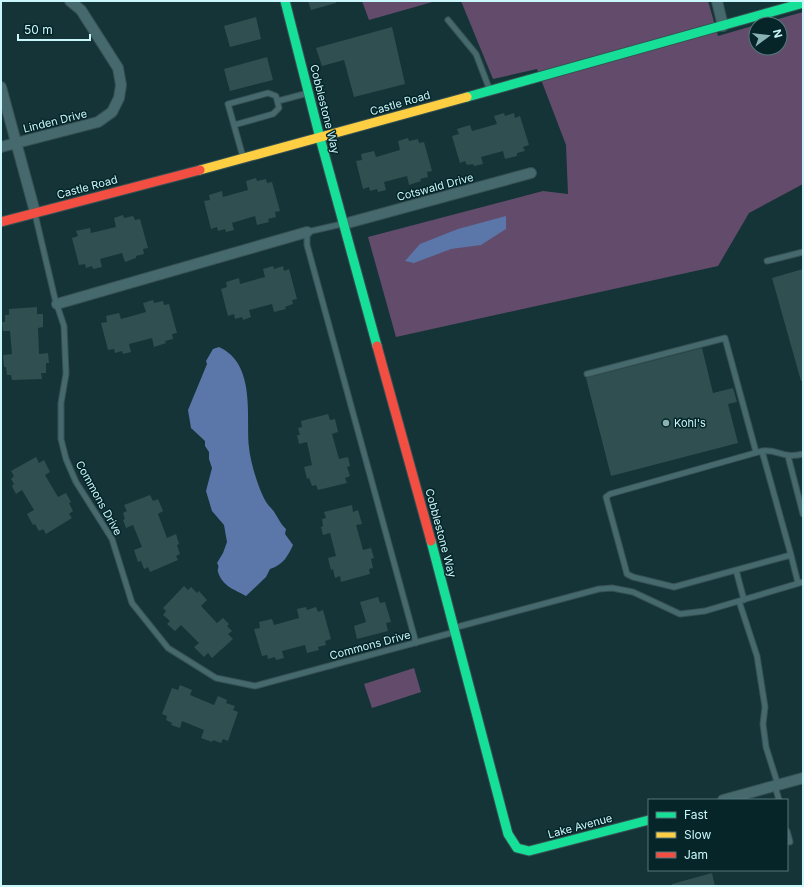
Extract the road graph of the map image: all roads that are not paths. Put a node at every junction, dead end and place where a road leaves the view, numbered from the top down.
1 (70, 1) edge
2 (284, 1) edge
3 (717, 1) edge
4 (803, 3) edge
5 (448, 20) dead end
6 (723, 26) junction
7 (1, 87) edge
8 (490, 91) junction
9 (308, 92) junction
10 (278, 101) junction
11 (234, 125) junction
12 (320, 138) junction
13 (15, 143) junction
14 (1, 147) edge
15 (244, 158) junction
16 (531, 173) dead end
17 (35, 212) junction
18 (1, 222) edge
19 (344, 224) junction
20 (307, 232) junction
21 (803, 252) edge
22 (767, 261) dead end
23 (57, 304) junction
24 (586, 374) dead end
25 (759, 451) junction
26 (803, 454) edge
27 (788, 456) junction
28 (803, 514) edge
29 (791, 555) junction
30 (736, 570) junction
31 (801, 583) edge
32 (742, 600) junction
33 (455, 630) junction
34 (416, 644) junction
35 (803, 778) edge
36 (776, 786) junction
37 (727, 799) edge
38 (779, 799) edge
39 (648, 820) edge
40 (788, 835) edge
41 (790, 842) dead end
42 (517, 848) joint

1 - 13 street, Linden Drive
2 - 9 street, Cobblestone Way
3 - 6 street
4 - 6 street, Castle Road
5 - 8 lane
6 - 8 street, Castle Road
7 - 13 street
8 - 12 street, Castle Road
9 - 10 lane
9 - 12 street, Cobblestone Way
10 - 11 lane
10 - 11 lane
11 - 15 lane
12 - 15 street, Castle Road
12 - 19 street, Cobblestone Way
13 - 14 street, Linden Drive
13 - 17 street
15 - 17 street, Castle Road
16 - 19 street, Cotswald Drive
17 - 18 street, Castle Road
17 - 23 lane, Commons Drive
19 - 20 lane
19 - 33 street, Cobblestone Way
20 - 23 street
20 - 34 lane
21 - 22 lane
23 - 34 lane, Commons Drive
24 - 25 lane
25 - 27 lane
25 - 29 lane
25 - 30 lane
26 - 27 lane
27 - 28 lane
29 - 30 lane
29 - 31 lane
30 - 32 lane
31 - 32 lane, Commons Drive
32 - 33 lane, Commons Drive
32 - 36 lane
33 - 34 lane, Commons Drive
33 - 42 street, Cobblestone Way
35 - 36 street
36 - 37 street
36 - 38 lane
39 - 42 street, Lake Avenue
40 - 41 lane

